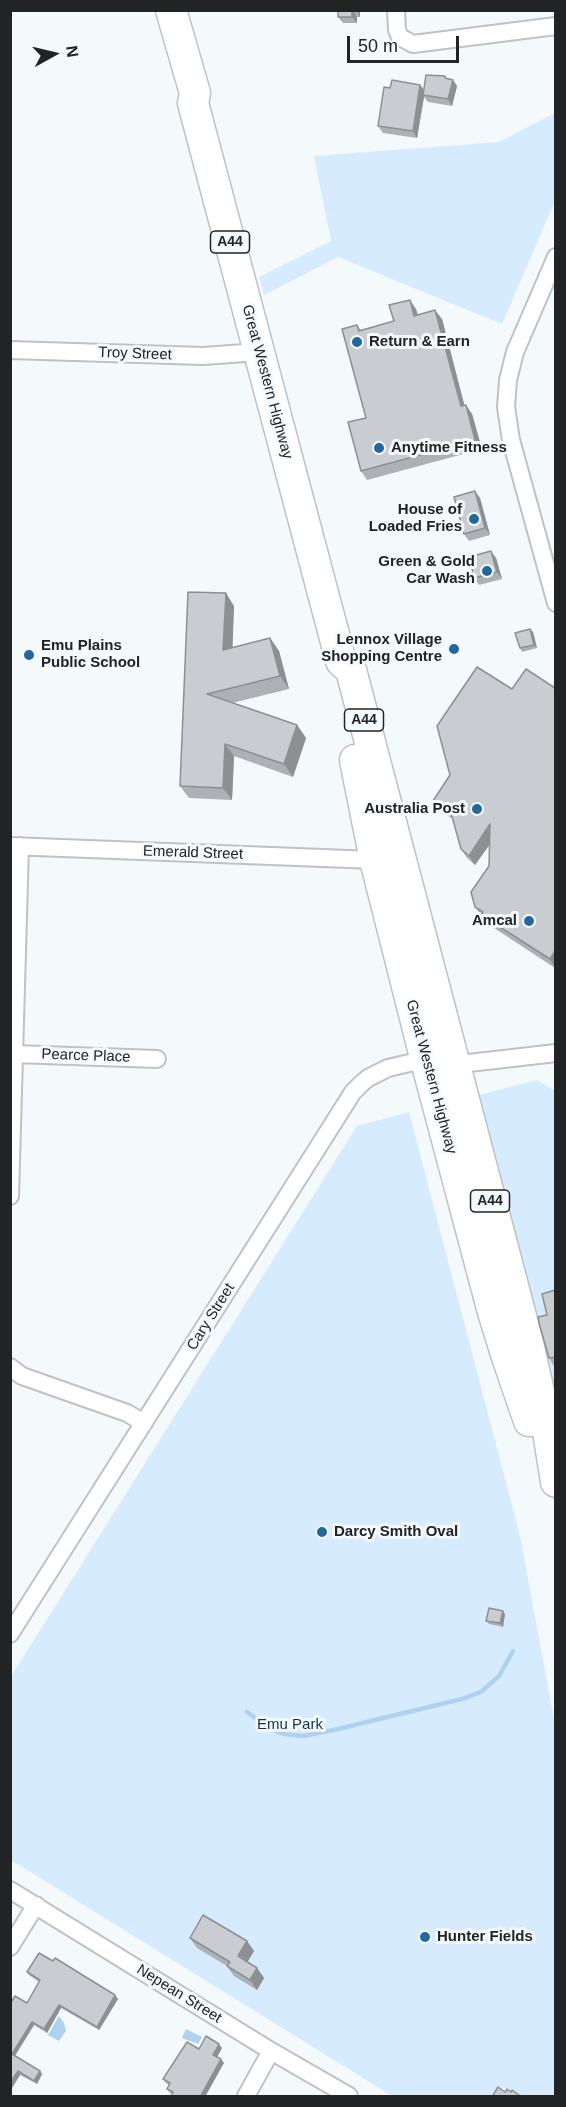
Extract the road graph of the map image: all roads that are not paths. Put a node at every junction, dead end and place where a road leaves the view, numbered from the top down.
1 (159, 10) edge
2 (171, 10) edge
3 (396, 10) edge
4 (555, 26) edge
5 (193, 104) junction
6 (555, 257) edge
7 (10, 350) edge
8 (259, 352) junction
9 (555, 603) edge
10 (341, 661) junction
11 (15, 846) edge
12 (375, 860) junction
13 (555, 1053) edge
14 (15, 1054) junction
15 (157, 1059) dead end
16 (440, 1062) junction
17 (10, 1196) edge
18 (10, 1366) edge
19 (144, 1423) junction
20 (555, 1484) edge
21 (10, 1634) edge
22 (10, 1890) edge
23 (36, 1905) junction
24 (10, 1947) edge
25 (271, 2051) junction
26 (246, 2097) edge
27 (349, 2097) edge

1 - 5 highway, Great Western Highway / A44
2 - 5 highway, Great Western Highway / A44
3 - 4 street
5 - 8 highway, Great Western Highway / A44
6 - 9 street
7 - 8 street, Troy Street
8 - 10 highway, Great Western Highway / A44
10 - 12 highway, Great Western Highway / A44
10 - 16 highway, Great Western Highway / A44
11 - 12 street, Emerald Street
11 - 14 street
12 - 16 highway, Great Western Highway / A44
13 - 16 street, Cary Street
14 - 15 street, Pearce Place
14 - 17 street
16 - 19 street, Cary Street
16 - 20 highway, Great Western Highway / A44
18 - 19 street
19 - 21 street, Cary Street
22 - 23 street, Nepean Street
23 - 24 street
23 - 25 street, Nepean Street
25 - 26 street
25 - 27 street, Nepean Street

